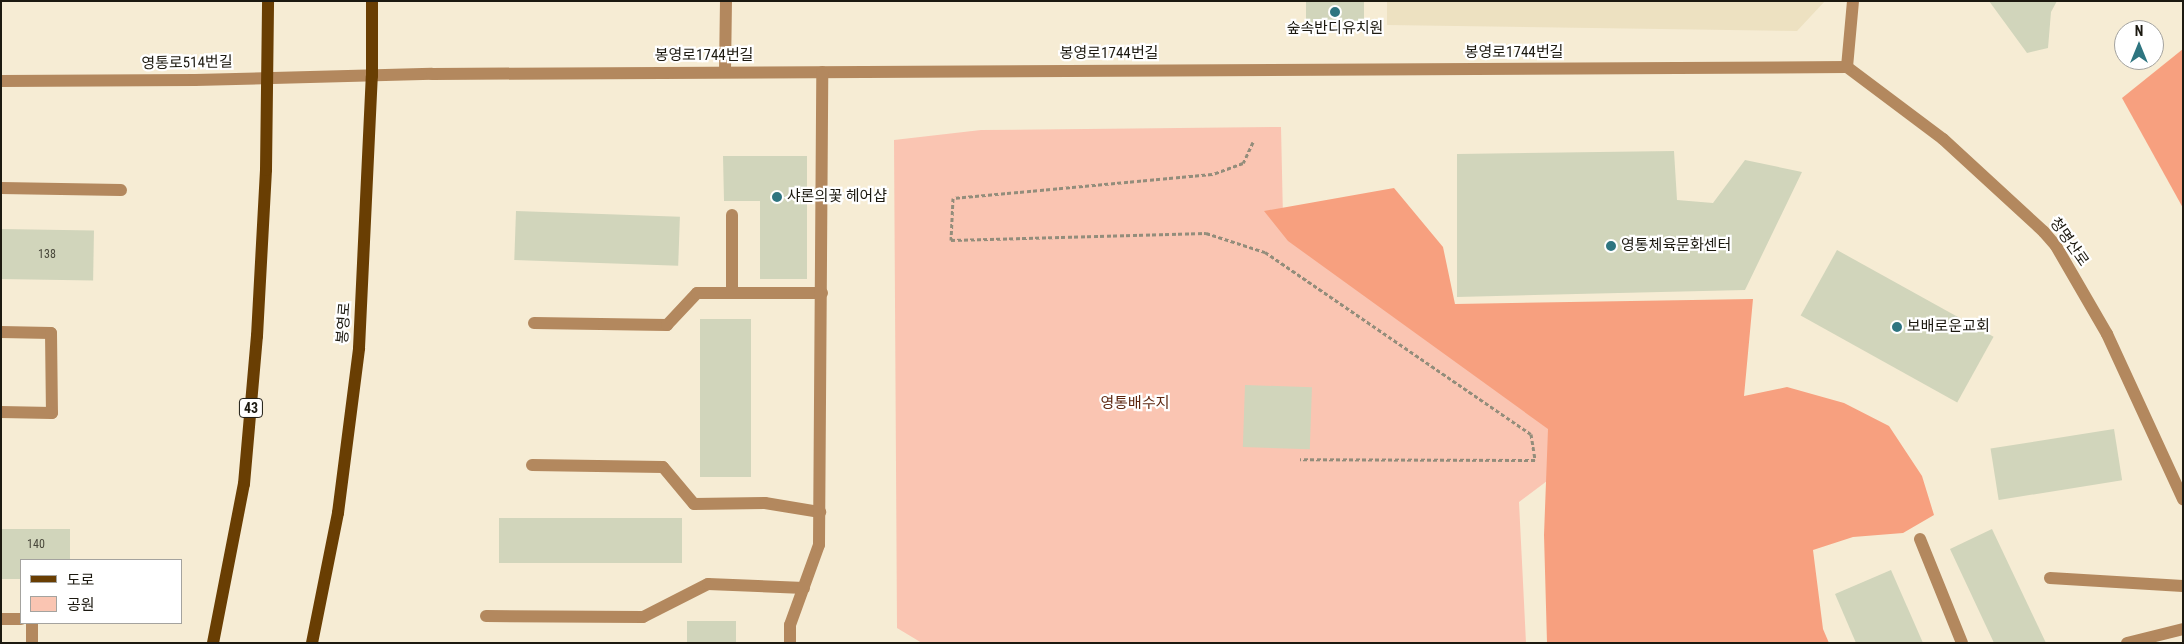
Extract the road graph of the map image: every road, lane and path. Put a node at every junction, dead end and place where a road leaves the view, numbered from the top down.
1 (268, 1) edge
2 (372, 1) edge
3 (726, 1) edge
4 (1853, 1) edge
5 (1846, 67) junction
6 (725, 72) junction
7 (822, 72) junction
8 (372, 76) junction
9 (268, 78) junction
10 (1, 81) edge
11 (1253, 142) dead end
12 (1, 188) edge
13 (121, 190) dead end
14 (732, 215) dead end
15 (732, 293) junction
16 (822, 293) junction
17 (534, 323) dead end
18 (1, 332) edge
19 (1, 412) edge
20 (1300, 459) dead end
21 (532, 465) dead end
22 (2183, 499) edge
23 (820, 512) junction
24 (1920, 539) dead end
25 (2050, 578) dead end
26 (2183, 586) edge
27 (804, 588) junction
28 (486, 616) dead end
29 (1, 619) edge
30 (20, 619) edge
31 (32, 624) edge
32 (2183, 629) edge
33 (32, 643) edge
34 (213, 643) edge
35 (312, 643) edge
36 (790, 643) edge
37 (1962, 643) edge
38 (2127, 643) edge

1 - 9 main road, 43
2 - 8 main road, 봉영로
3 - 6 street
4 - 5 street
5 - 7 street, 봉영로1744번길
5 - 22 street, 청명산로
6 - 7 street, 봉영로1744번길
6 - 8 street, 봉영로1744번길
7 - 16 street
8 - 9 street, 영통로514번길
8 - 35 main road, 봉영로
9 - 10 street, 영통로514번길
9 - 34 main road, 43
11 - 20 path
12 - 13 street
14 - 15 street
15 - 16 street
15 - 17 street
16 - 23 street
18 - 19 street
21 - 23 street
23 - 27 street
24 - 37 street
25 - 26 street
27 - 28 street
27 - 36 street
29 - 30 street
31 - 33 street
32 - 38 street

